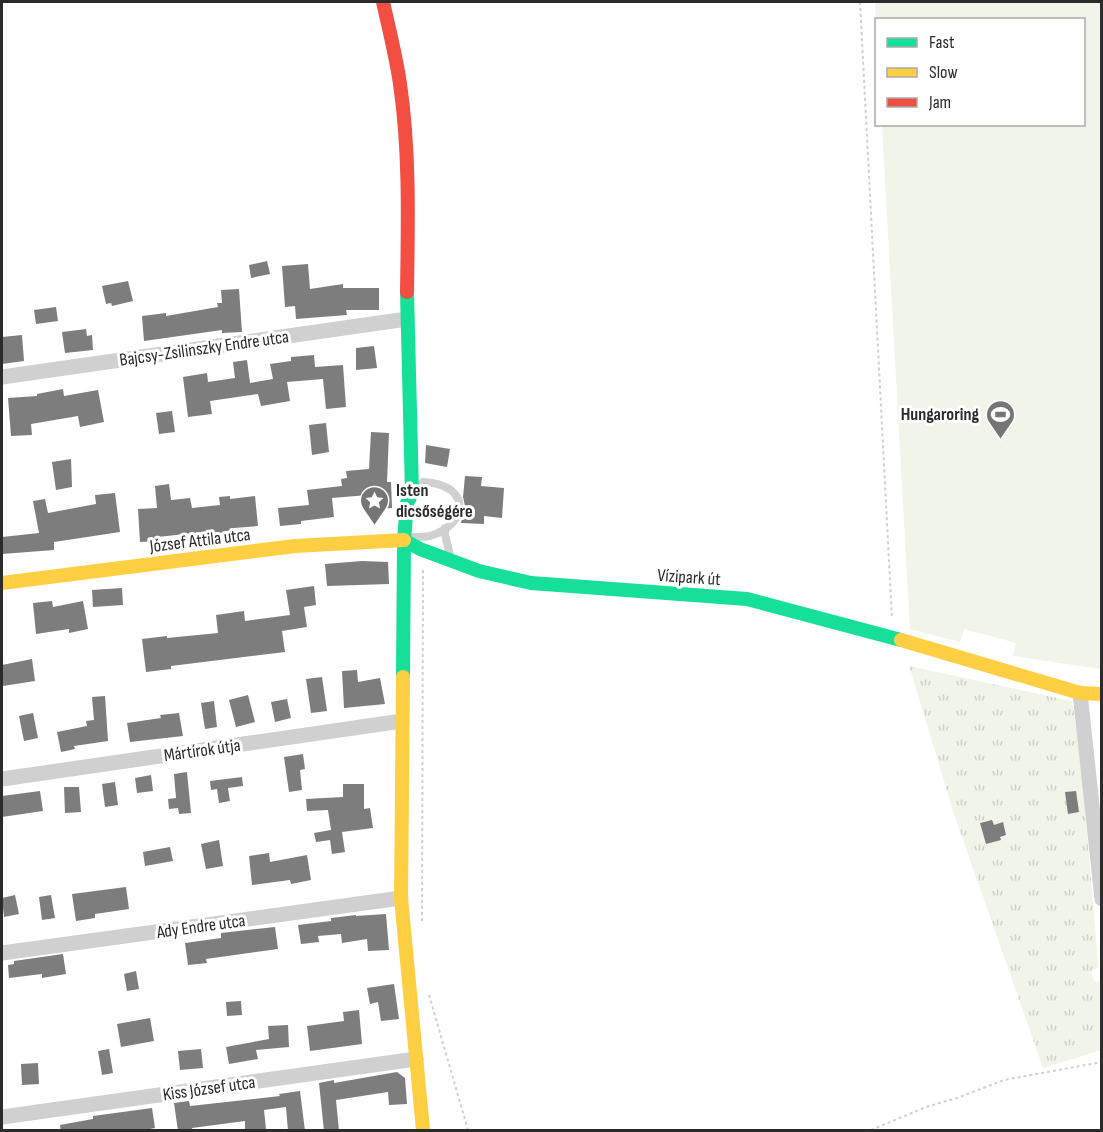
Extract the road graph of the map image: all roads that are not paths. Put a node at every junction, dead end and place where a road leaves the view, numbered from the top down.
1 (384, 2) edge
2 (407, 319) junction
3 (2, 377) edge
4 (412, 493) junction
5 (445, 528) junction
6 (404, 540) junction
7 (454, 561) junction
8 (2, 583) edge
9 (1080, 693) junction
10 (1101, 694) edge
11 (402, 721) junction
12 (2, 780) edge
13 (401, 898) junction
14 (1101, 899) edge
15 (2, 953) edge
16 (416, 1059) junction
17 (2, 1117) edge
18 (423, 1131) edge

1 - 2 street
2 - 3 street, Bajcsy-Zsilinszky Endre utca
2 - 4 street
4 - 5 lane
4 - 6 street
5 - 6 lane
5 - 7 lane
6 - 7 street, Vízipark út
6 - 8 street, József Attila utca
6 - 11 street
7 - 9 street, Vízipark út
9 - 10 street, Vízipark út
9 - 14 street
11 - 12 street, Mártírok útja
11 - 13 street
13 - 15 street, Ady Endre utca
13 - 16 street
16 - 17 street, Kiss József utca
16 - 18 street

